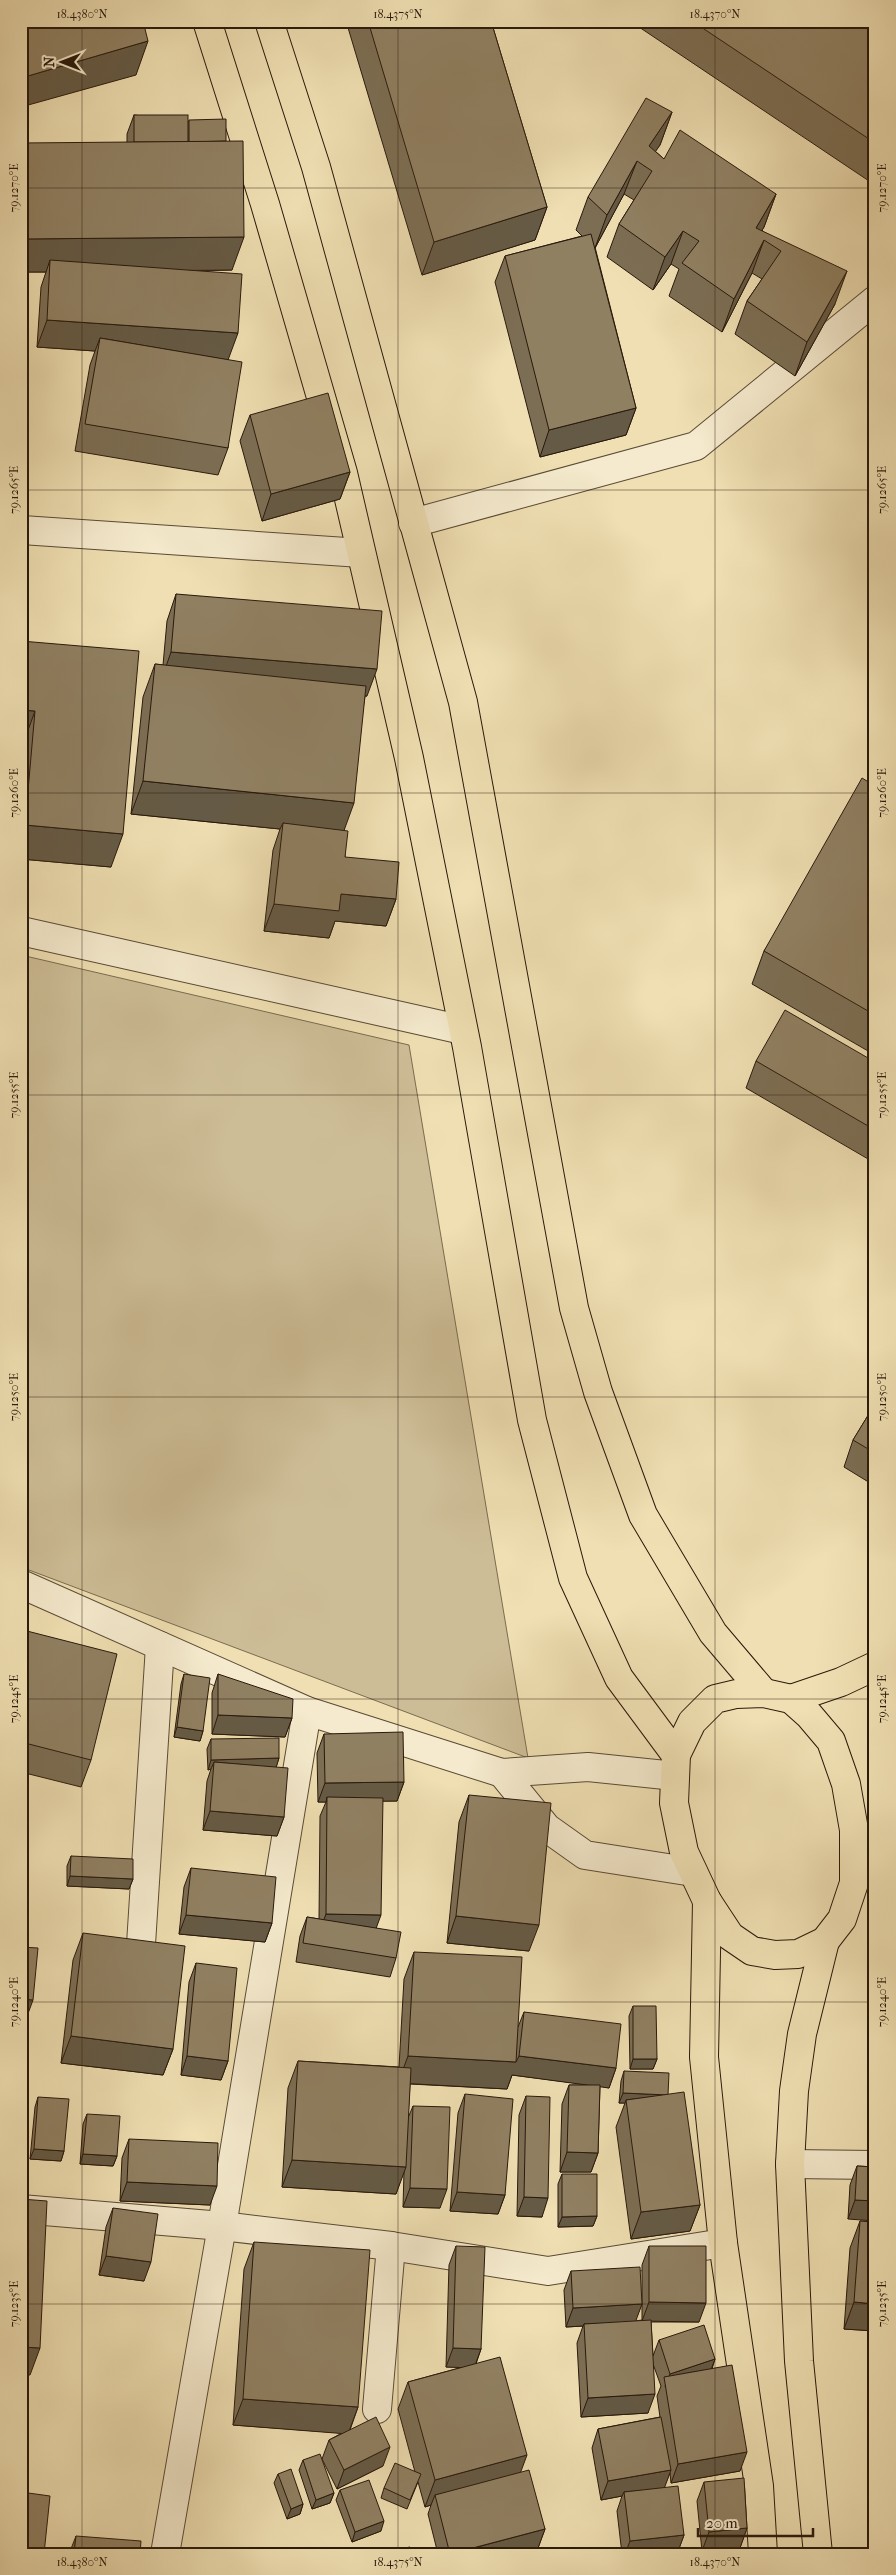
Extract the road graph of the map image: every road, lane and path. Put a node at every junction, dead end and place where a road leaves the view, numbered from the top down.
1 (207, 21) edge
2 (269, 21) edge
3 (875, 300) edge
4 (413, 523) junction
5 (22, 530) edge
6 (361, 553) junction
7 (21, 931) edge
8 (463, 1030) junction
9 (21, 1584) edge
10 (160, 1646) junction
11 (875, 1666) edge
12 (764, 1693) junction
13 (791, 1699) junction
14 (306, 1711) junction
15 (675, 1766) junction
16 (502, 1773) junction
17 (693, 1872) junction
18 (875, 1872) edge
19 (707, 1901) junction
20 (842, 1919) junction
21 (825, 1941) junction
22 (140, 1960) edge
23 (790, 2164) junction
24 (875, 2165) edge
25 (21, 2208) edge
26 (222, 2226) junction
27 (723, 2243) junction
28 (391, 2246) junction
29 (378, 2409) dead end
30 (164, 2554) edge
31 (763, 2554) edge
32 (818, 2554) edge

1 - 6 main road
2 - 4 main road
3 - 4 street
4 - 12 main road
5 - 6 street
6 - 8 main road
7 - 8 street
8 - 15 main road
9 - 10 street
10 - 14 street
10 - 22 street
11 - 13 main road
12 - 13 main road
12 - 15 main road
13 - 20 main road
14 - 16 street
14 - 26 street
15 - 16 street
15 - 17 main road
16 - 17 street
17 - 19 main road
18 - 20 main road
19 - 21 main road
19 - 27 main road
20 - 21 main road
21 - 23 main road
23 - 24 street
23 - 32 main road
25 - 26 street
26 - 28 street
26 - 30 street
27 - 28 street
27 - 31 main road
28 - 29 street

